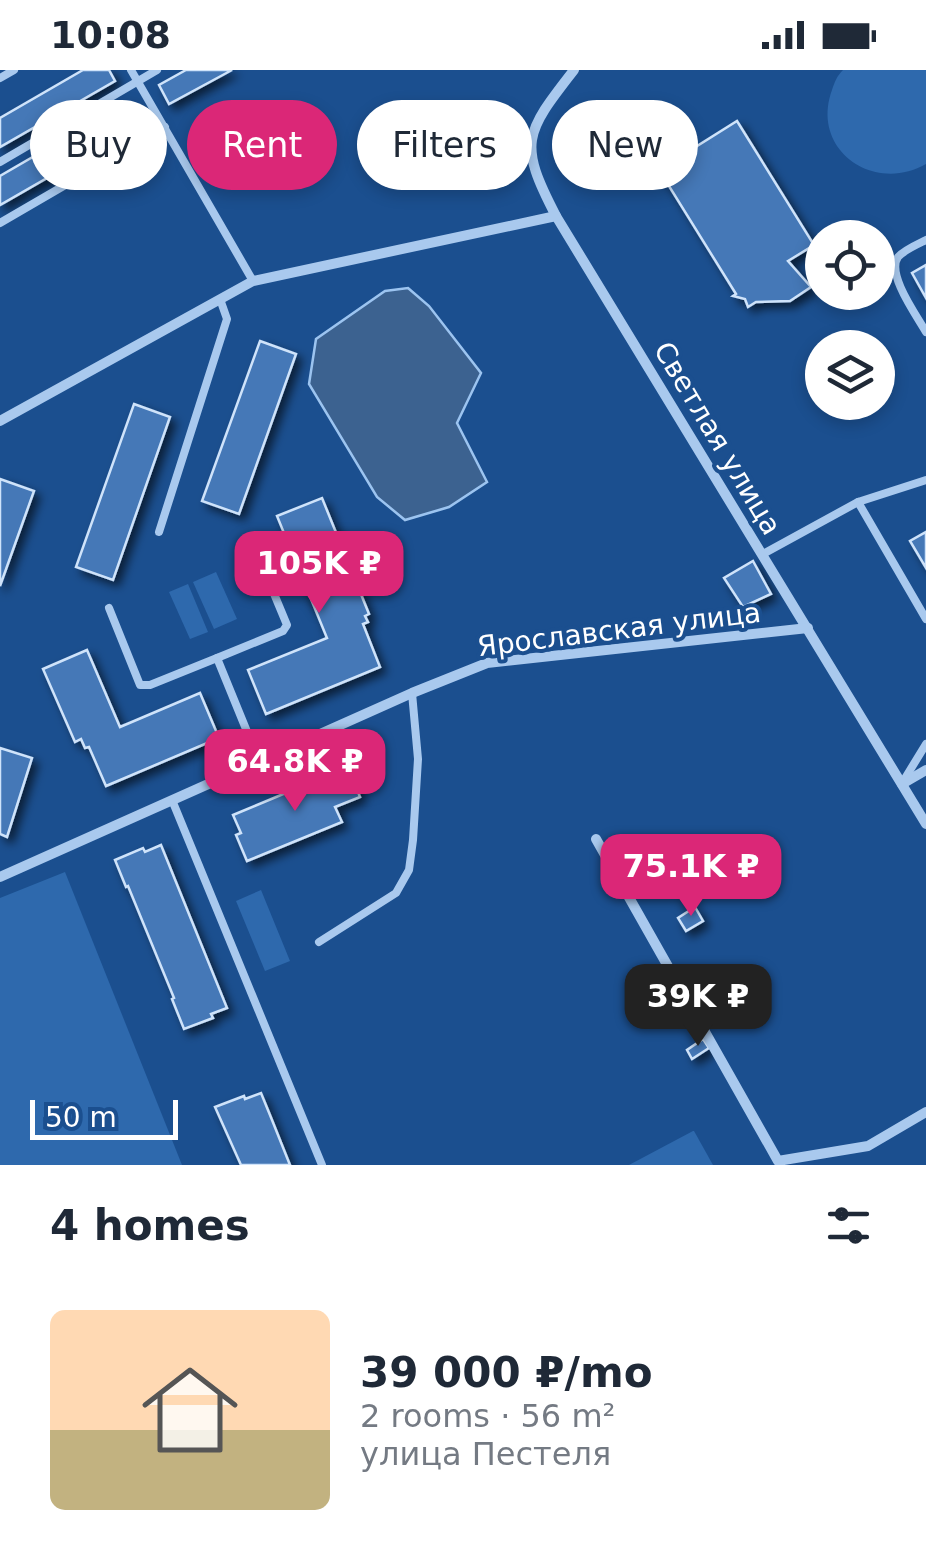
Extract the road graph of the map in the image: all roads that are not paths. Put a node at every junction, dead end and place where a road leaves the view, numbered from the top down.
1 (14, 70) edge
2 (131, 70) edge
3 (158, 70) edge
4 (574, 70) edge
5 (0, 78) edge
6 (137, 81) junction
7 (148, 100) edge
8 (167, 133) edge
9 (0, 162) edge
10 (56, 190) edge
11 (556, 216) junction
12 (0, 222) edge
13 (926, 240) edge
14 (254, 281) junction
15 (220, 299) junction
16 (926, 332) edge
17 (0, 422) edge
18 (926, 480) edge
19 (858, 502) junction
20 (159, 532) dead end
21 (255, 548) dead end
22 (763, 554) junction
23 (109, 608) dead end
24 (926, 619) edge
25 (808, 628) junction
26 (217, 658) junction
27 (412, 694) junction
28 (926, 744) edge
29 (260, 761) junction
30 (926, 770) edge
31 (902, 784) junction
32 (172, 800) junction
33 (926, 824) edge
34 (596, 840) dead end
35 (0, 877) edge
36 (319, 942) dead end
37 (926, 1112) edge
38 (322, 1165) edge

1 - 5 lane
2 - 6 lane
3 - 6 lane
4 - 11 street, Светлая улица
6 - 7 lane
6 - 9 lane
8 - 14 lane
10 - 12 lane
11 - 14 street
11 - 22 street, Светлая улица
13 - 16 lane
14 - 15 street
15 - 17 street
15 - 20 lane
18 - 19 lane
19 - 22 lane
19 - 24 lane
21 - 26 lane
22 - 25 street, Светлая улица
23 - 26 lane
25 - 27 street, Ярославская улица
25 - 31 street, Светлая улица
26 - 29 lane
27 - 29 street, Ярославская улица
27 - 36 lane
28 - 31 lane
29 - 32 street, Ярославская улица
30 - 31 street
31 - 33 street, Светлая улица
32 - 35 street, Ярославская улица
32 - 38 lane
34 - 37 street

